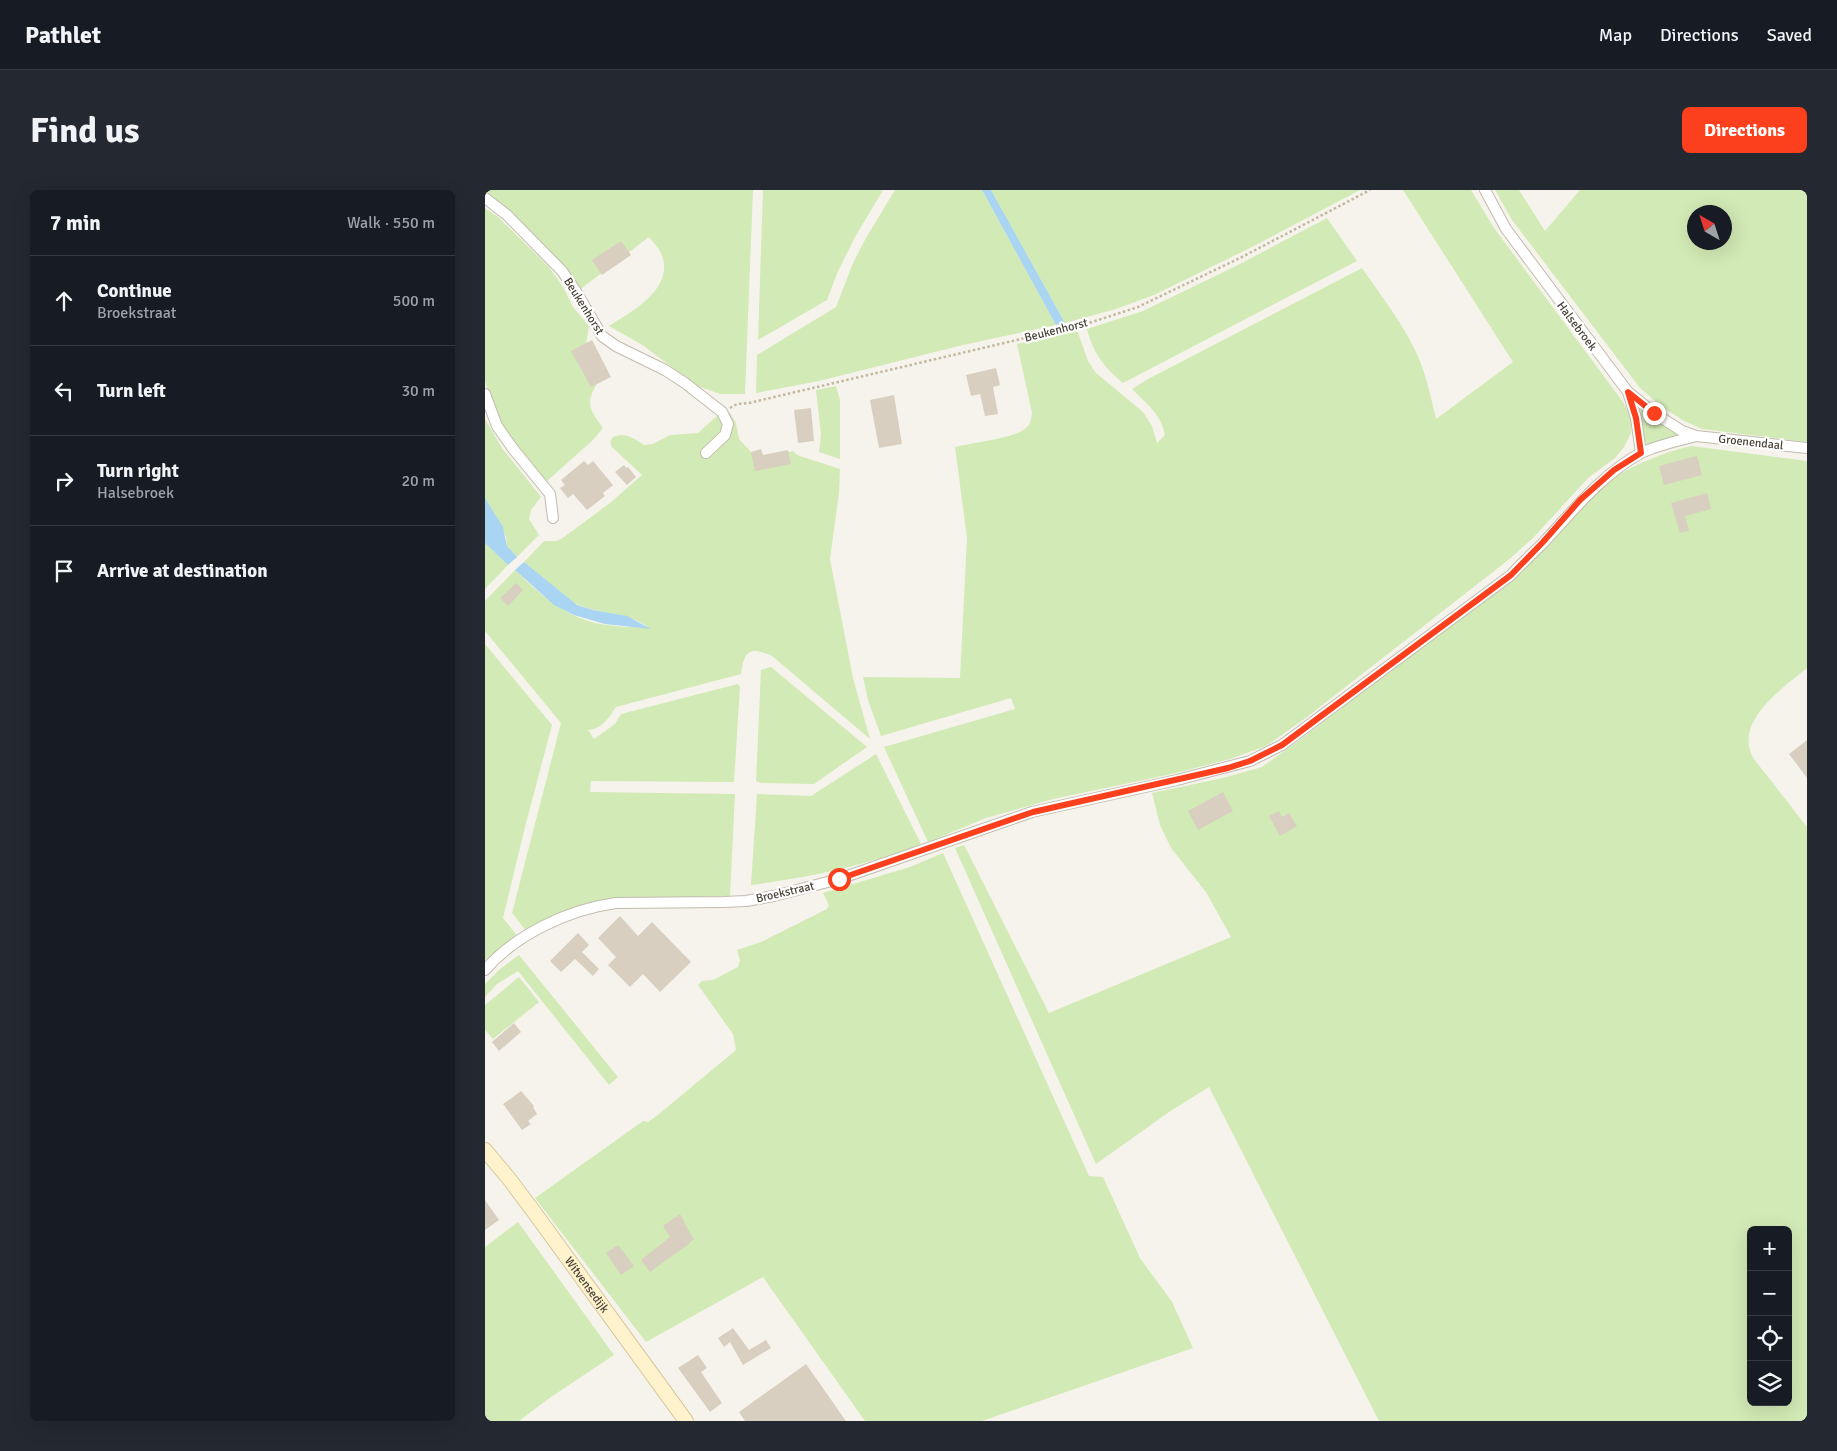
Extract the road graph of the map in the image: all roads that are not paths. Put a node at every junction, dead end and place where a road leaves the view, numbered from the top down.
1 (1485, 190) edge
2 (485, 198) edge
3 (1628, 392) junction
4 (485, 394) edge
5 (1696, 436) junction
6 (1807, 448) edge
7 (706, 453) dead end
8 (1641, 453) junction
9 (553, 518) dead end
10 (485, 970) edge
11 (485, 1150) edge
12 (686, 1421) edge

1 - 3 street, Halsebroek
2 - 7 street, Beukenhorst
3 - 5 street, Halsebroek
3 - 8 street
4 - 9 street
5 - 6 street, Groenendaal
5 - 8 street, Broekstraat
8 - 10 street, Broekstraat
11 - 12 street, Witvensedijk

